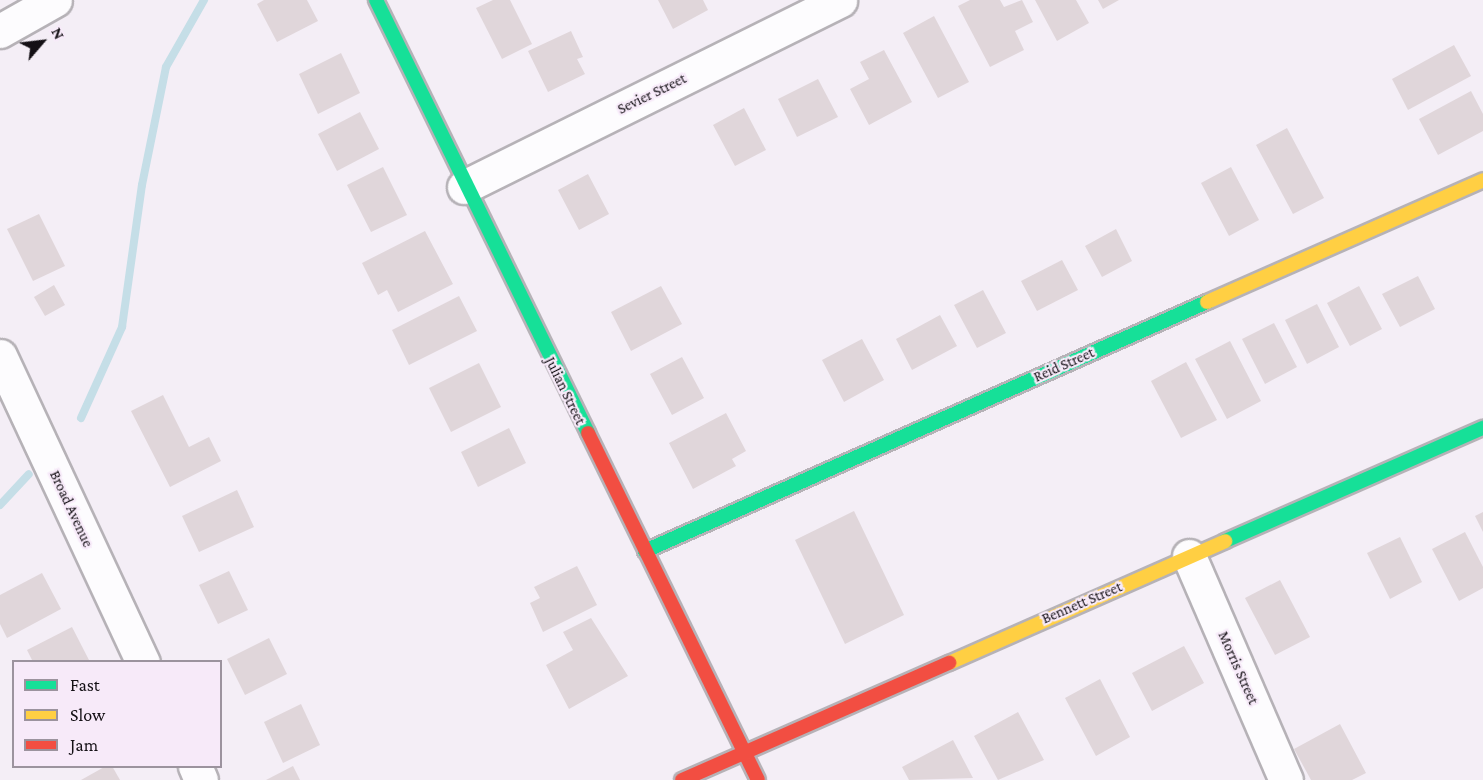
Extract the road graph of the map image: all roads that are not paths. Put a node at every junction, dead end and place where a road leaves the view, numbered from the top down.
1 (55, 0) edge
2 (376, 0) edge
3 (840, 0) edge
4 (0, 31) edge
5 (1483, 180) edge
6 (464, 187) junction
7 (0, 356) edge
8 (1483, 428) edge
9 (645, 551) junction
10 (1189, 556) junction
11 (142, 660) edge
12 (743, 749) junction
13 (681, 780) edge
14 (758, 780) edge
15 (1287, 780) edge

1 - 4 street
2 - 6 street, Julian Street
3 - 6 street, Sevier Street
5 - 9 street, Reid Street
6 - 9 street, Julian Street
7 - 11 street, Broad Avenue
8 - 10 street, Bennett Street
9 - 12 street, Julian Street
10 - 12 street, Bennett Street
10 - 15 street, Morris Street
12 - 13 street, Bennett Street
12 - 14 street, Julian Street

